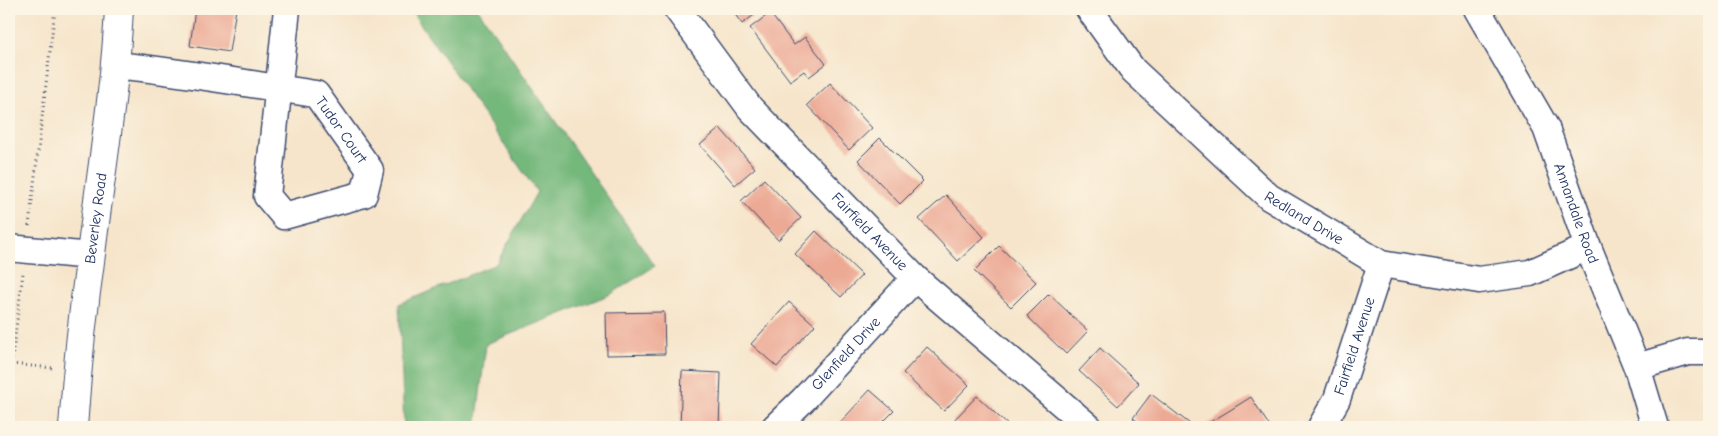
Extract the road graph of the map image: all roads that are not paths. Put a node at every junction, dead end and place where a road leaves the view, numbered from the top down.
1 (119, 9) edge
2 (287, 9) edge
3 (677, 9) edge
4 (1089, 9) edge
5 (1477, 9) edge
6 (116, 65) junction
7 (278, 88) junction
8 (1588, 247) junction
9 (20, 250) edge
10 (90, 256) junction
11 (1381, 264) junction
12 (915, 278) junction
13 (1709, 352) edge
14 (1637, 367) junction
15 (73, 427) edge
16 (775, 427) edge
17 (1089, 427) edge
18 (1321, 427) edge
19 (1655, 427) edge

1 - 6 main road, Beverley Road
2 - 7 street, Tudor Court
3 - 12 street, Fairfield Avenue
4 - 11 street, Redland Drive
5 - 8 street, Annandale Road
6 - 7 street, Tudor Court
6 - 10 main road, Beverley Road
7 - 7 street, Tudor Court
8 - 11 street, Redland Drive
8 - 14 street, Annandale Road
9 - 10 street
10 - 15 main road, Beverley Road
11 - 18 street, Fairfield Avenue
12 - 16 street, Glenfield Drive
12 - 17 street, Fairfield Avenue
13 - 14 street
14 - 19 street, Annandale Road

